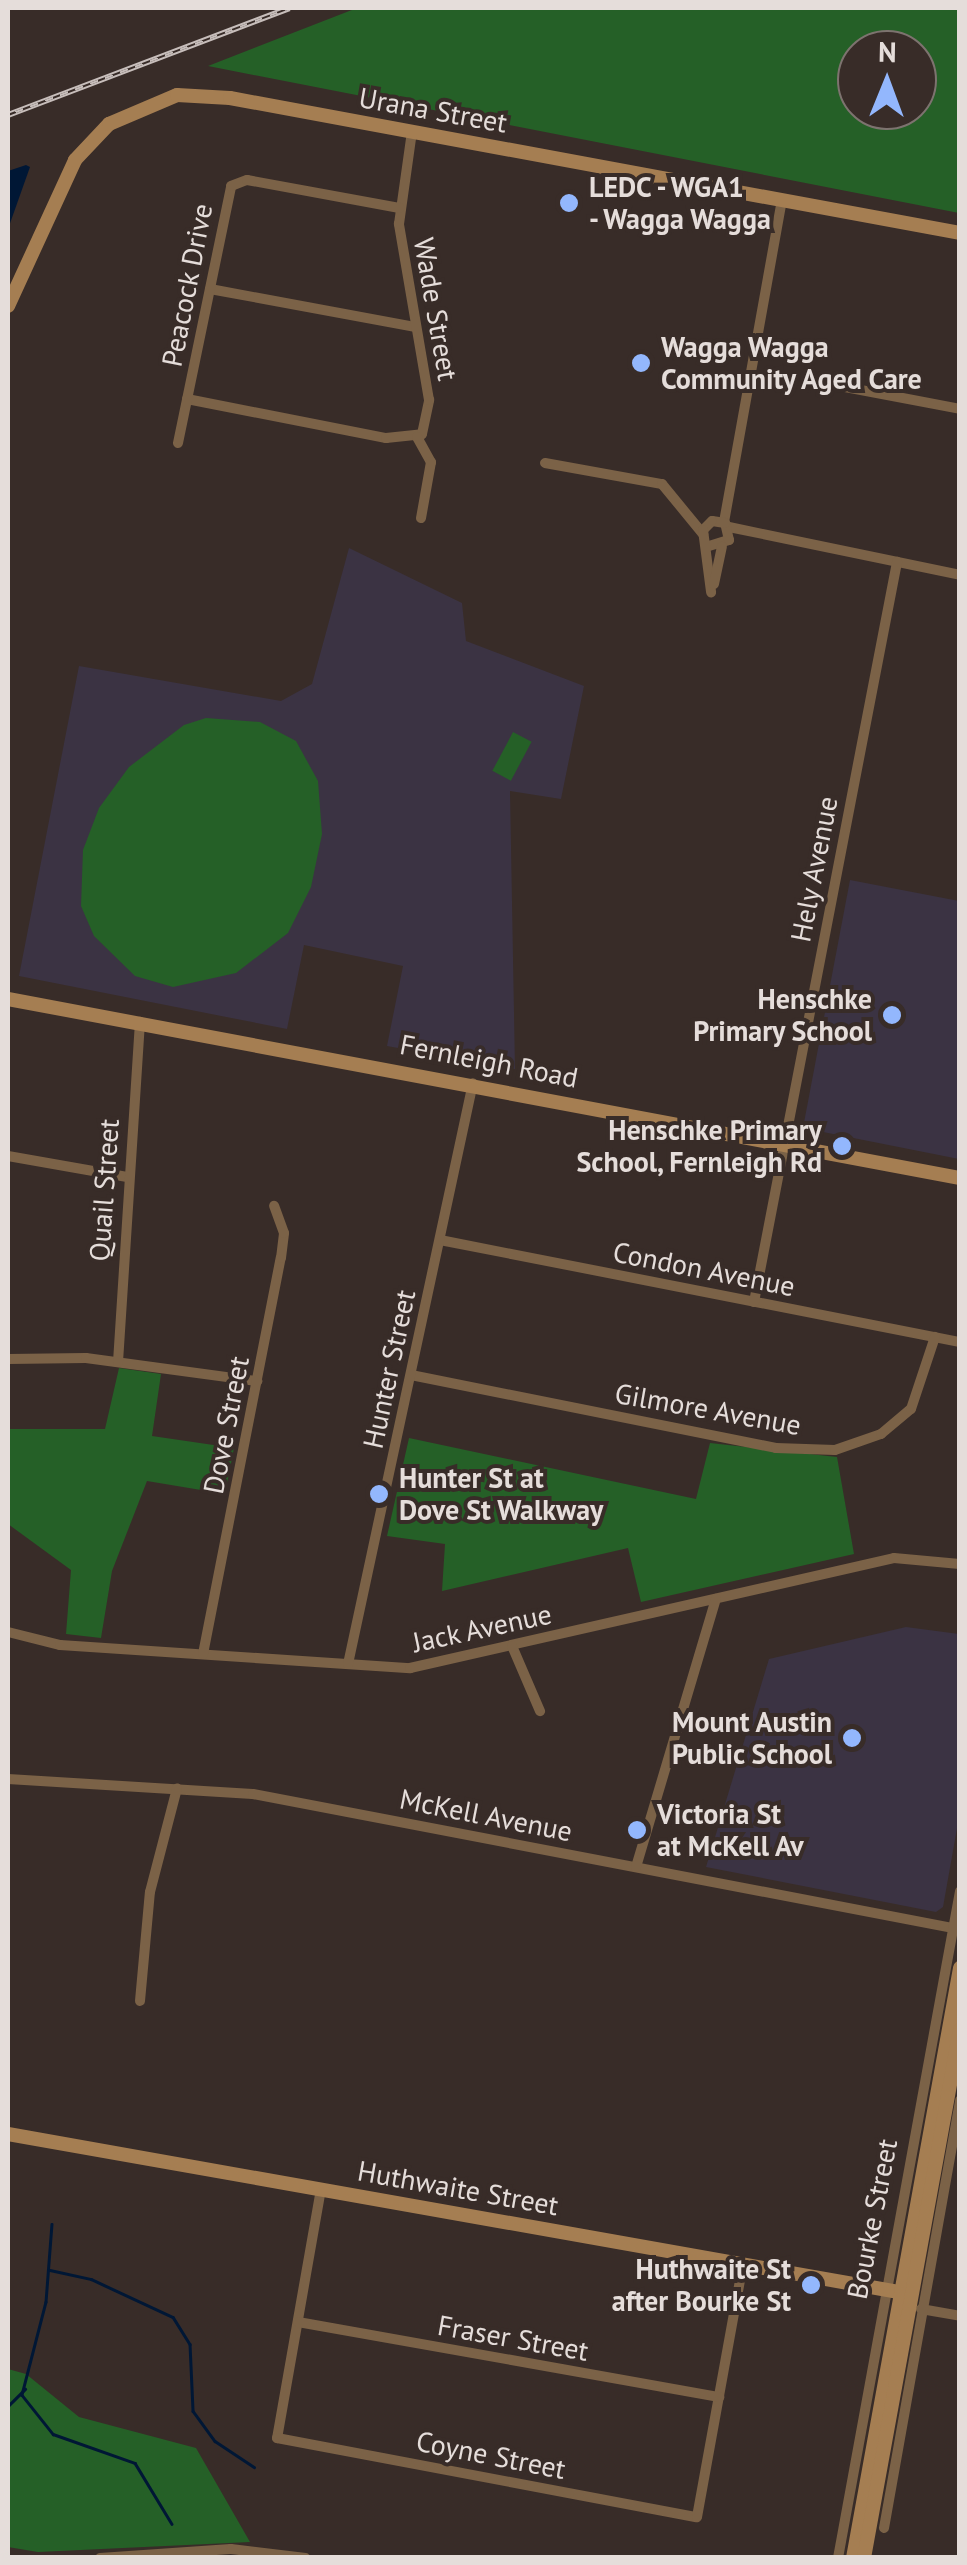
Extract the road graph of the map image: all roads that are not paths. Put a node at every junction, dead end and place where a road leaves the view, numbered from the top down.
1 (412, 132) junction
2 (782, 200) junction
3 (399, 208) junction
4 (960, 234) edge
5 (210, 289) junction
6 (8, 306) edge
7 (416, 327) junction
8 (846, 387) dead end
9 (187, 399) junction
10 (960, 409) edge
11 (417, 437) junction
12 (178, 443) dead end
13 (545, 464) dead end
14 (421, 518) dead end
15 (715, 526) junction
16 (751, 536) junction
17 (726, 543) junction
18 (709, 546) junction
19 (897, 562) junction
20 (960, 575) edge
21 (8, 999) edge
22 (140, 1022) junction
23 (472, 1084) junction
24 (785, 1144) junction
25 (8, 1156) edge
26 (127, 1176) junction
27 (960, 1178) edge
28 (274, 1206) dead end
29 (440, 1240) junction
30 (754, 1302) junction
31 (936, 1337) junction
32 (960, 1342) edge
33 (8, 1359) edge
34 (118, 1362) junction
35 (411, 1375) junction
36 (257, 1382) junction
37 (960, 1564) edge
38 (716, 1599) junction
39 (8, 1632) edge
40 (512, 1646) junction
41 (203, 1654) junction
42 (348, 1664) junction
43 (540, 1711) dead end
44 (8, 1779) edge
45 (177, 1788) junction
46 (636, 1867) junction
47 (960, 1891) edge
48 (953, 1928) junction
49 (960, 1968) edge
50 (140, 2001) dead end
51 (960, 2030) edge
52 (960, 2100) edge
53 (8, 2134) edge
54 (321, 2189) junction
55 (743, 2264) junction
56 (898, 2291) junction
57 (921, 2309) junction
58 (960, 2316) edge
59 (298, 2322) junction
60 (719, 2397) junction
61 (884, 2528) dead end
62 (169, 2555) edge
63 (857, 2557) edge
64 (100, 2558) edge
65 (305, 2558) edge

1 - 2 street, Urana Street
1 - 3 street, Wade Street
1 - 6 street, Urana Street
2 - 4 street, Urana Street
2 - 15 street
3 - 5 street, Peacock Drive
3 - 7 street, Wade Street
5 - 7 street
5 - 9 street, Peacock Drive
7 - 11 street, Wade Street
8 - 10 street
9 - 11 street
9 - 12 street, Peacock Drive
11 - 14 street
13 - 15 street
15 - 16 street
15 - 17 street
15 - 18 street
16 - 17 street
16 - 19 street
17 - 18 street
17 - 18 street
19 - 20 street
19 - 24 street, Hely Avenue
21 - 22 street, Fernleigh Road
22 - 23 street, Fernleigh Road
22 - 26 street, Quail Street
23 - 24 street, Fernleigh Road
23 - 29 street, Hunter Street
24 - 27 street, Fernleigh Road
24 - 30 street, Hely Avenue
25 - 26 street
26 - 34 street, Quail Street
28 - 36 street, Dove Street
29 - 30 street, Condon Avenue
29 - 35 street, Hunter Street
30 - 31 street, Condon Avenue
31 - 32 street, Condon Avenue
31 - 35 street, Gilmore Avenue
33 - 34 street
34 - 36 street
35 - 42 street, Hunter Street
36 - 41 street, Dove Street
37 - 38 street, Jack Avenue
38 - 40 street, Jack Avenue
38 - 46 street
39 - 41 street, Jack Avenue
40 - 42 street, Jack Avenue
40 - 43 street
41 - 42 street, Jack Avenue
44 - 45 street, McKell Avenue
45 - 46 street, McKell Avenue
45 - 50 street
46 - 48 street, McKell Avenue
47 - 48 street, Bourke Street
48 - 56 street, Bourke Street
49 - 56 street, Bourke Street
51 - 56 street, Bourke Street
52 - 57 street
53 - 54 street, Huthwaite Street
54 - 55 street, Huthwaite Street
54 - 59 street
55 - 56 street, Huthwaite Street
55 - 60 street
56 - 63 street, Bourke Street
57 - 58 street
57 - 61 street
59 - 60 street, Fraser Street
59 - 60 street, Coyne Street
62 - 64 street
62 - 65 street

